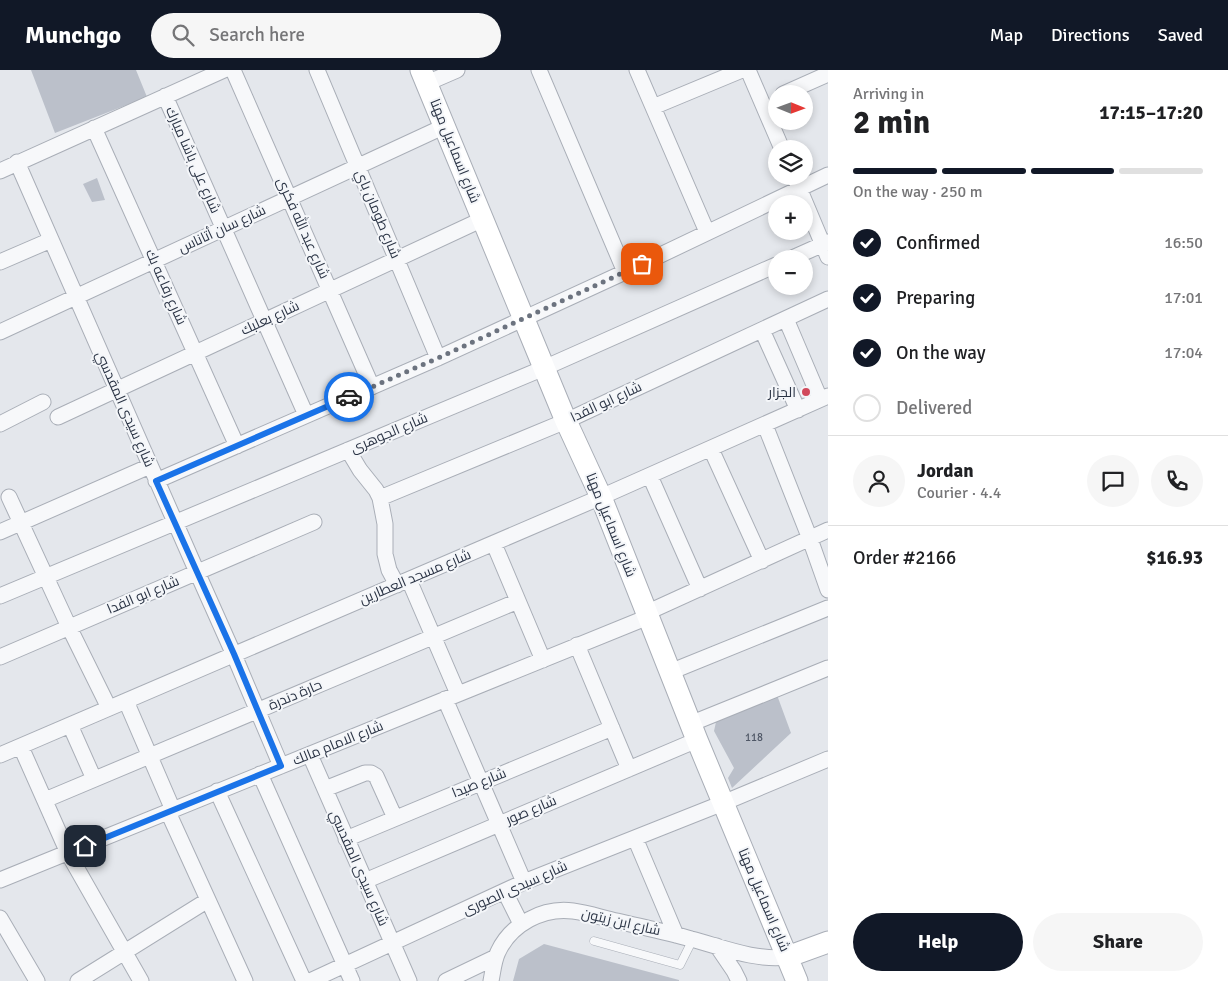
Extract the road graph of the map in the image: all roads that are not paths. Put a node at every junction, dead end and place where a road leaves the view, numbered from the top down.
1 (224, 70) edge
2 (233, 70) edge
3 (317, 70) edge
4 (457, 70) edge
5 (540, 70) edge
6 (637, 70) edge
7 (742, 70) edge
8 (748, 70) edge
9 (828, 74) edge
10 (424, 76) edge
11 (803, 85) edge
12 (165, 96) junction
13 (768, 99) edge
14 (653, 107) junction
15 (445, 126) junction
16 (94, 128) junction
17 (17, 162) junction
18 (358, 166) junction
19 (0, 171) edge
20 (828, 175) edge
21 (813, 178) edge
22 (791, 185) edge
23 (797, 185) edge
24 (289, 198) junction
25 (483, 219) junction
26 (223, 228) junction
27 (707, 232) junction
28 (51, 240) junction
29 (826, 248) edge
30 (813, 252) edge
31 (154, 260) junction
32 (397, 260) junction
33 (0, 262) edge
34 (768, 269) edge
35 (625, 272) junction
36 (330, 290) junction
37 (76, 296) junction
38 (828, 300) edge
39 (524, 318) junction
40 (786, 319) junction
41 (264, 321) junction
42 (762, 330) junction
43 (0, 332) edge
44 (195, 353) junction
45 (438, 358) junction
46 (544, 368) junction
47 (372, 387) junction
48 (116, 390) junction
49 (824, 398) edge
50 (43, 402) dead end
51 (798, 410) junction
52 (306, 415) junction
53 (58, 417) dead end
54 (566, 421) junction
55 (0, 424) edge
56 (765, 425) junction
57 (237, 446) junction
58 (712, 449) junction
59 (348, 450) junction
60 (150, 466) junction
61 (650, 476) junction
62 (156, 481) junction
63 (10, 497) dead end
64 (380, 498) junction
65 (601, 498) junction
66 (21, 522) junction
67 (314, 522) dead end
68 (175, 523) junction
69 (828, 530) edge
70 (0, 532) edge
71 (810, 539) junction
72 (494, 544) junction
73 (762, 560) junction
74 (197, 572) junction
75 (46, 577) junction
76 (403, 582) junction
77 (700, 589) junction
78 (828, 590) edge
79 (0, 596) edge
80 (518, 601) junction
81 (828, 608) edge
82 (647, 615) junction
83 (70, 627) junction
84 (434, 636) junction
85 (577, 645) junction
86 (234, 654) junction
87 (0, 657) edge
88 (543, 660) junction
89 (828, 668) edge
90 (670, 672) junction
91 (451, 697) junction
92 (126, 702) junction
93 (109, 708) junction
94 (258, 711) junction
95 (70, 725) junction
96 (612, 728) junction
97 (694, 732) junction
98 (21, 747) junction
99 (0, 755) edge
100 (310, 755) junction
101 (150, 756) junction
102 (828, 759) edge
103 (281, 766) junction
104 (629, 769) junction
105 (260, 774) junction
106 (94, 779) junction
107 (481, 783) junction
108 (325, 789) junction
109 (218, 792) junction
110 (45, 800) junction
111 (724, 803) junction
112 (171, 811) junction
113 (396, 818) junction
114 (499, 824) junction
115 (635, 838) junction
116 (346, 839) junction
117 (68, 853) junction
118 (0, 880) edge
119 (365, 880) junction
120 (524, 882) junction
121 (504, 892) junction
122 (208, 900) junction
123 (0, 918) edge
124 (520, 924) junction
125 (676, 935) junction
126 (692, 939) junction
127 (594, 941) dead end
128 (828, 942) edge
129 (393, 943) junction
130 (717, 946) junction
131 (125, 952) junction
132 (496, 957) junction
133 (787, 957) junction
134 (344, 965) junction
135 (36, 981) edge
136 (78, 981) edge
137 (141, 981) edge
138 (245, 981) edge
139 (304, 981) edge
140 (310, 981) edge
141 (352, 981) edge
142 (410, 981) edge
143 (446, 981) edge
144 (491, 981) edge
145 (739, 981) edge
146 (797, 981) edge

1 - 12 street
2 - 24 street, شارع عبد الله فكرى
3 - 18 street, شارع طومان باي
4 - 10 street
5 - 35 street
6 - 14 street
7 - 14 street
8 - 13 street
9 - 11 street
10 - 15 main road, شارع اسماعيل مهنا
12 - 16 street
12 - 26 street, شارع على باشا مبارك
14 - 27 street
15 - 18 street, شارع سان أتاناس
15 - 25 main road, شارع اسماعيل مهنا
16 - 17 street
16 - 31 street, شارع رفاعه بك
17 - 19 street
17 - 28 street, شارع سيدى المقدسي
18 - 24 street, شارع سان أتاناس
18 - 32 street, شارع طومان باي
20 - 21 street
22 - 27 street
23 - 29 street
24 - 26 street, شارع سان أتاناس
24 - 36 street, شارع عبد الله فكرى
25 - 32 street, شارع بعلبك
25 - 39 main road, شارع اسماعيل مهنا
26 - 31 street, شارع سان أتاناس
26 - 41 street, شارع على باشا مبارك
27 - 35 street
28 - 33 street
28 - 37 street, شارع سيدى المقدسي
29 - 30 street
31 - 37 street, شارع سان أتاناس
31 - 44 street, شارع رفاعه بك
32 - 36 street, شارع بعلبك
32 - 45 street, شارع طومان باي
34 - 46 street, شارع الجوهرى
35 - 39 street
36 - 41 street, شارع بعلبك
36 - 47 street, شارع عبد الله فكرى
37 - 43 street, شارع سان أتاناس
37 - 48 street, شارع سيدى المقدسي
38 - 40 street, شارع ابو الفدا
39 - 45 street
39 - 46 main road, شارع اسماعيل مهنا
40 - 42 street, شارع ابو الفدا
40 - 49 street
41 - 44 street, شارع بعلبك
41 - 52 street, شارع على باشا مبارك
42 - 51 street
42 - 54 street, شارع ابو الفدا
44 - 48 street, شارع بعلبك
44 - 57 street, شارع رفاعه بك
45 - 47 street
46 - 54 main road, شارع اسماعيل مهنا
46 - 59 street, شارع الجوهرى
47 - 52 street
48 - 53 street, شارع بعلبك
48 - 60 street, شارع سيدى المقدسي
49 - 51 street, شارع مسجد العطارين
50 - 55 street
51 - 56 street, شارع مسجد العطارين
52 - 57 street
54 - 64 street, شارع ابو الفدا
54 - 65 main road, شارع اسماعيل مهنا
56 - 58 street, شارع مسجد العطارين
56 - 71 street
57 - 62 street
58 - 61 street, شارع مسجد العطارين
58 - 73 street
59 - 64 street
59 - 68 street, شارع الجوهرى
60 - 62 street, شارع سيدى المقدسي
60 - 66 street
61 - 65 street, شارع مسجد العطارين
61 - 77 street
62 - 68 street, شارع سيدى المقدسي
63 - 66 street
64 - 76 street
65 - 72 street, شارع مسجد العطارين
65 - 82 main road, شارع اسماعيل مهنا
66 - 70 street
66 - 75 street
67 - 74 street, شارع ابو الفدا
68 - 74 street, شارع سيدى المقدسي
68 - 75 street, شارع الجوهرى
69 - 71 street, شارع الامام مالك
71 - 73 street, شارع الامام مالك
71 - 78 street
72 - 76 street, شارع مسجد العطارين
72 - 80 street
73 - 77 street, شارع الامام مالك
74 - 83 street, شارع ابو الفدا
74 - 86 street, شارع سيدى المقدسي
75 - 79 street, شارع الجوهرى
75 - 83 street
76 - 84 street
76 - 86 street, شارع مسجد العطارين
77 - 82 street, شارع الامام مالك
80 - 84 street, حارة دندرة
80 - 88 street
81 - 90 street
82 - 85 street, شارع الامام مالك
82 - 90 main road, شارع اسماعيل مهنا
83 - 87 street, شارع ابو الفدا
83 - 93 street
84 - 91 street
84 - 94 street, حارة دندرة
85 - 88 street, شارع الامام مالك
85 - 96 street
86 - 92 street, شارع مسجد العطارين
86 - 94 street, شارع سيدى المقدسي
88 - 91 street, شارع الامام مالك
89 - 97 street, شارع صور
90 - 97 main road, شارع اسماعيل مهنا
91 - 100 street, شارع الامام مالك
91 - 107 street
92 - 93 street, شارع مسجد العطارين
92 - 101 street
93 - 95 street, شارع مسجد العطارين
94 - 101 street, حارة دندرة
94 - 103 street, شارع سيدى المقدسي
95 - 98 street, شارع مسجد العطارين
95 - 106 street
96 - 104 street
96 - 107 street, شارع صيدا
97 - 104 street, شارع صور
97 - 111 main road, شارع اسماعيل مهنا
98 - 99 street, شارع مسجد العطارين
98 - 110 street
100 - 103 street, شارع الامام مالك
100 - 108 street, شارع سيدى المقدسي
101 - 106 street, حارة دندرة
101 - 112 street
102 - 111 street, شارع سيدى الصورى
103 - 105 street, شارع الامام مالك
104 - 114 street, شارع صور
105 - 109 street, شارع الامام مالك
105 - 134 street
106 - 110 street, حارة دندرة
107 - 113 street, شارع صيدا
107 - 114 street
108 - 113 street
108 - 116 street, شارع سيدى المقدسي
109 - 112 street, شارع الامام مالك
109 - 139 street
110 - 117 street
111 - 115 street, شارع سيدى الصورى
111 - 133 main road, شارع اسماعيل مهنا
112 - 117 street, شارع الامام مالك
112 - 122 street
113 - 116 street, شارع صيدا
114 - 119 street, شارع صور
114 - 120 street
115 - 120 street, شارع سيدى الصورى
115 - 125 street
116 - 119 street, شارع سيدى المقدسي
117 - 118 street, شارع الامام مالك
117 - 131 street
119 - 129 street, شارع سيدى المقدسي
120 - 121 street, شارع سيدى الصورى
121 - 124 street
121 - 129 street, شارع سيدى الصورى
122 - 131 street
122 - 138 street
123 - 135 street
124 - 125 street, شارع ابن زيتون
124 - 132 street, شارع ابن زيتون
125 - 126 street, شارع ابن زيتون
126 - 127 lane
126 - 130 street, شارع ابن زيتون
128 - 133 main road
129 - 134 street, شارع سيدى الصورى
129 - 142 street, شارع سيدى المقدسي
130 - 133 street, شارع ابن زيتون
130 - 145 street
131 - 136 street
131 - 137 street
132 - 143 street
132 - 144 street, شارع ابن زيتون
133 - 146 main road, شارع اسماعيل مهنا
134 - 140 street, شارع سيدى الصورى
134 - 141 street

